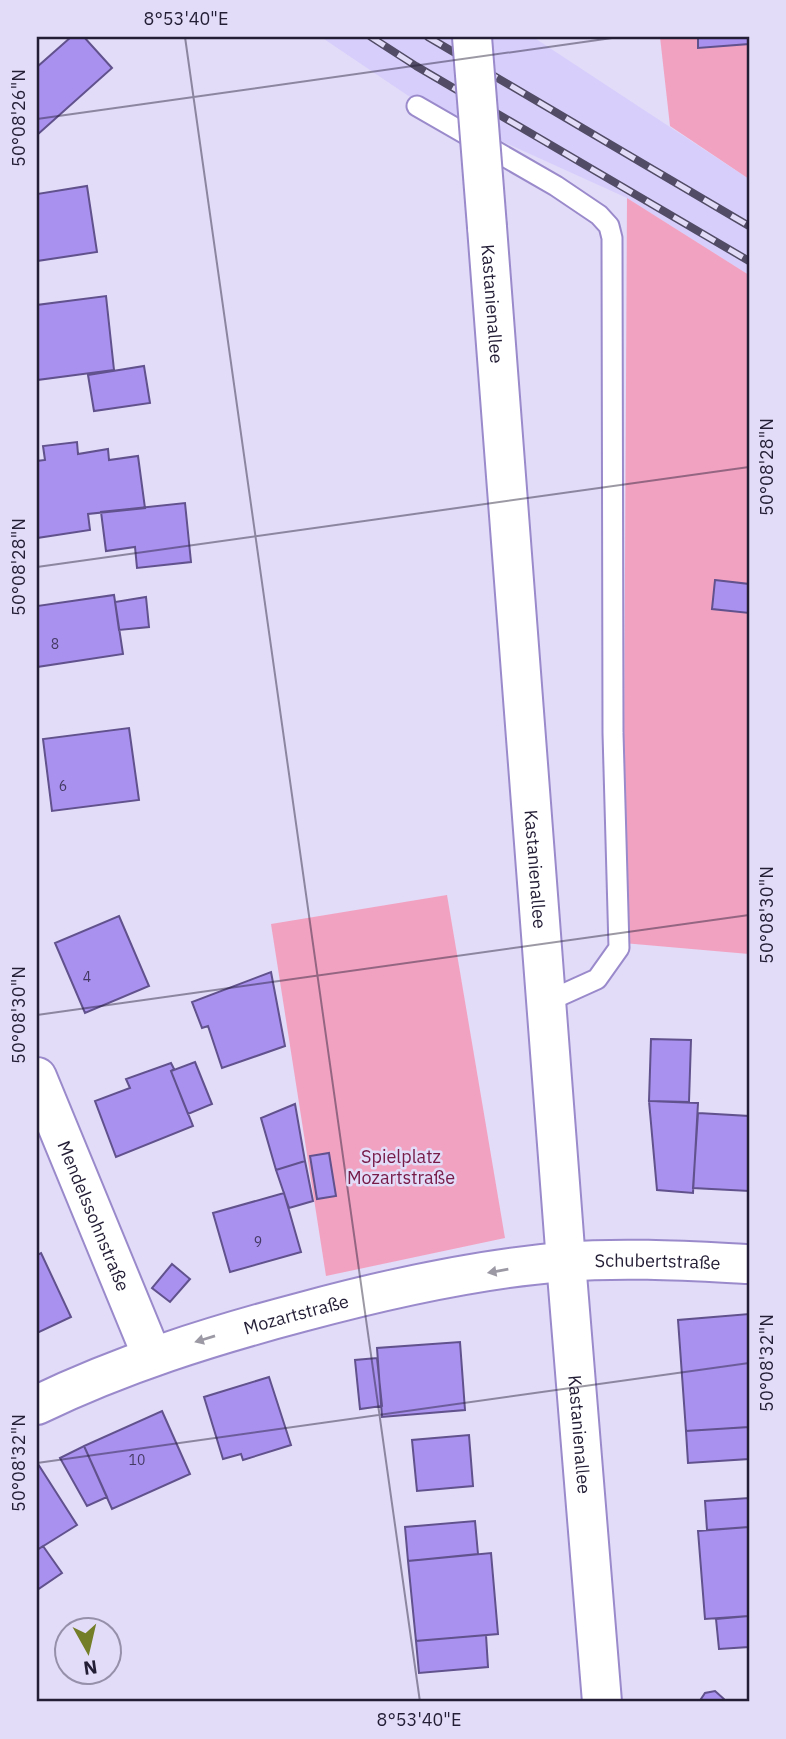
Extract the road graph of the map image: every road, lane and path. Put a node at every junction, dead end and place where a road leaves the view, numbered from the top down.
1 (472, 37) edge
2 (417, 106) dead end
3 (546, 1002) junction
4 (37, 1077) edge
5 (566, 1262) junction
6 (749, 1264) edge
7 (152, 1356) junction
8 (37, 1405) edge
9 (602, 1702) edge

1 - 3 street, Kastanienallee, bridge
2 - 3 lane
3 - 5 street, Kastanienallee
4 - 7 street, Mendelssohnstraße
5 - 6 street, Schubertstraße
5 -> 7 street, Mozartstraße
5 - 9 street, Kastanienallee
7 - 8 street, Mozartstraße

